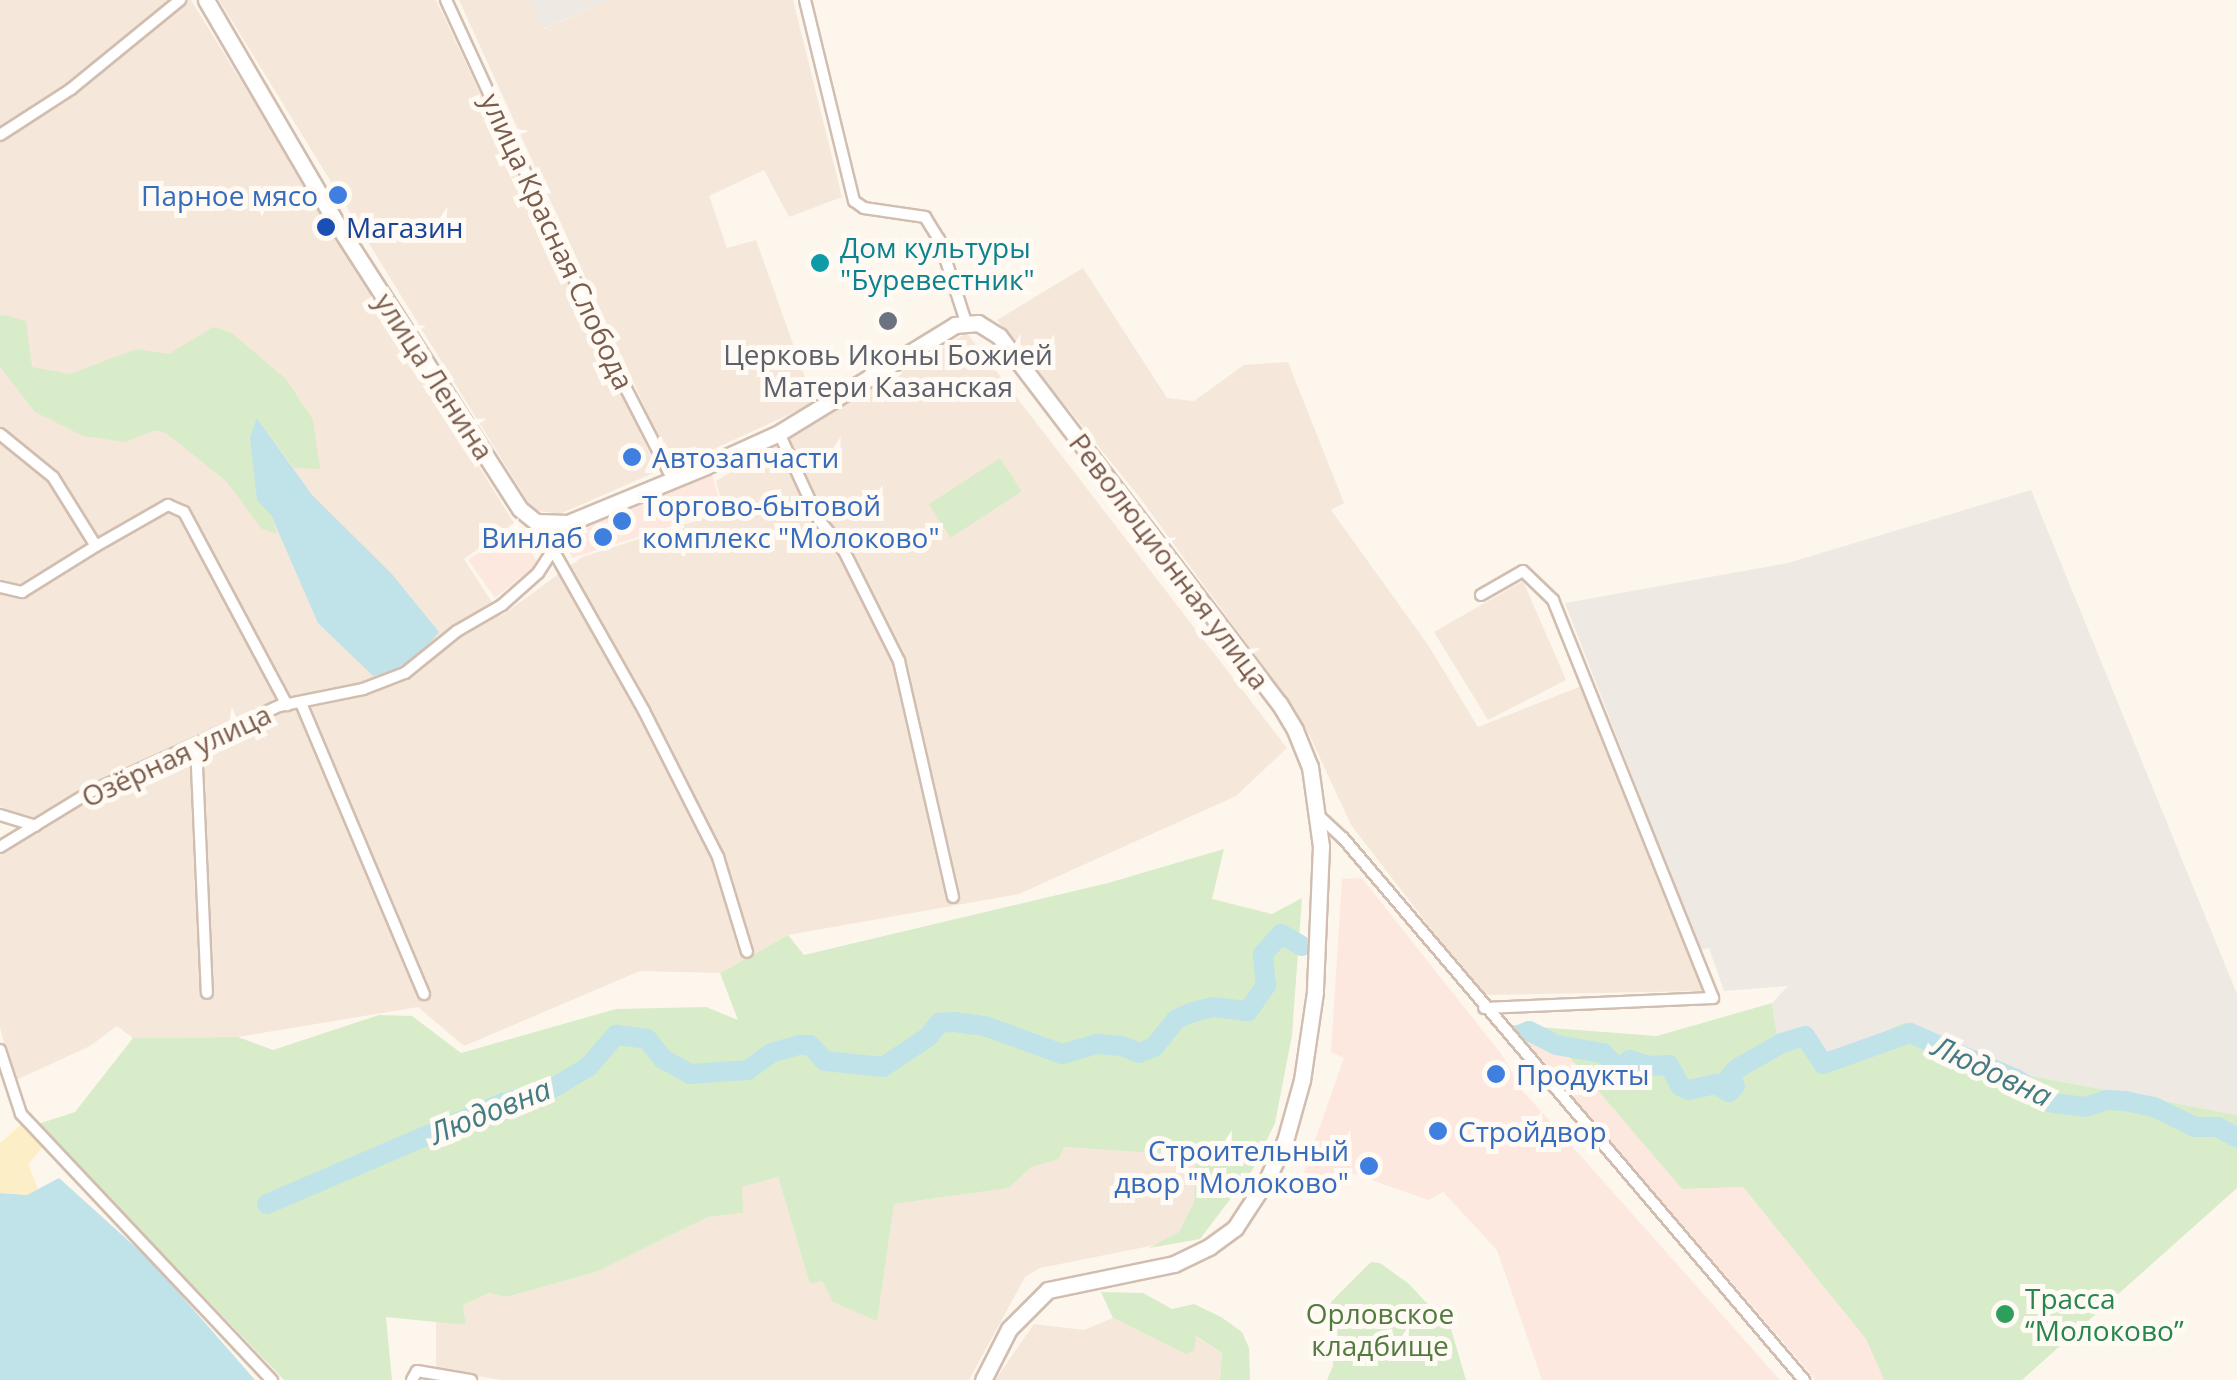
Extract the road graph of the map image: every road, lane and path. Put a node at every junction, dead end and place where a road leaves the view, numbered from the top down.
1 (180, 0) edge
2 (206, 0) edge
3 (446, 0) edge
4 (804, 0) edge
5 (0, 135) edge
6 (966, 322) junction
7 (779, 433) junction
8 (0, 434) edge
9 (673, 480) junction
10 (554, 526) junction
11 (96, 546) junction
12 (553, 550) junction
13 (0, 587) edge
14 (1481, 596) dead end
15 (300, 702) junction
16 (287, 705) junction
17 (196, 744) junction
18 (1317, 814) junction
19 (0, 815) edge
20 (36, 826) junction
21 (0, 847) edge
22 (952, 896) dead end
23 (747, 952) dead end
24 (208, 993) dead end
25 (424, 994) dead end
26 (1484, 1008) junction
27 (0, 1050) edge
28 (272, 1380) edge
29 (412, 1380) edge
30 (470, 1380) edge
31 (982, 1380) edge
32 (1804, 1380) edge

1 - 5 street
2 - 10 main road, улица Ленина
3 - 9 street, улица Красная Слобода
4 - 6 street
6 - 7 main road
6 - 18 main road, Революционная улица
7 - 9 main road
7 - 22 street
8 - 11 street
9 - 10 main road
10 - 12 street
11 - 13 street
11 - 16 street
12 - 15 street, Озёрная улица
12 - 23 street
14 - 26 street
15 - 16 street, Озёрная улица
15 - 25 street
16 - 17 street, Озёрная улица
17 - 20 street, Озёрная улица
17 - 24 street
18 - 26 street
18 - 31 main road, Революционная улица
19 - 20 street
20 - 21 street, Озёрная улица
26 - 32 street
27 - 28 street
29 - 30 street

